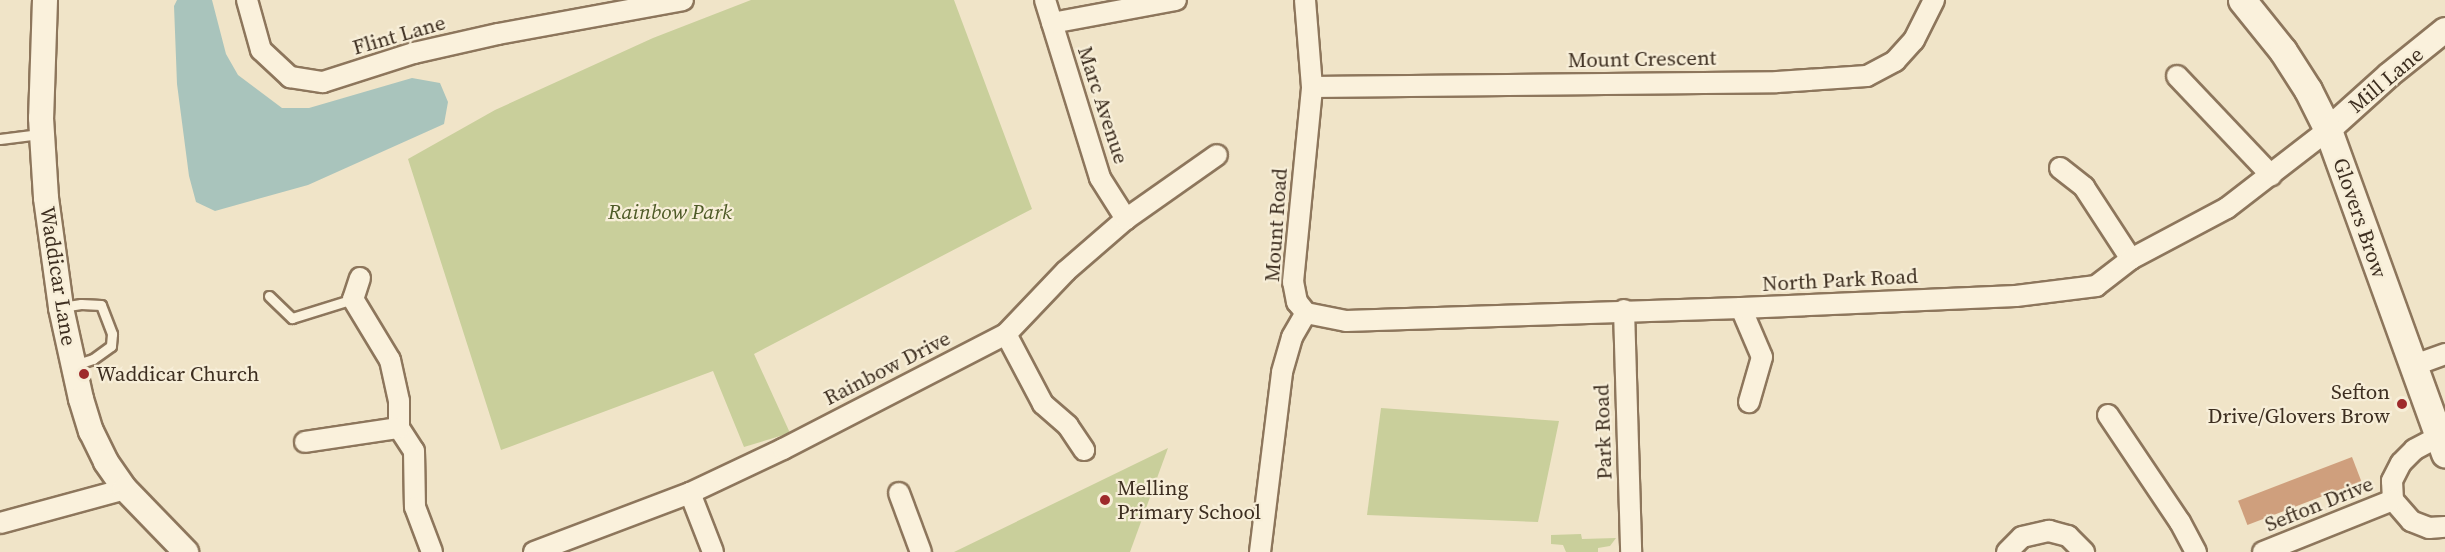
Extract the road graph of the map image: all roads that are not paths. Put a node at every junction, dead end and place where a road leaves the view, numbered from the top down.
1 (45, 0) edge
2 (247, 0) edge
3 (683, 0) edge
4 (1045, 0) edge
5 (1176, 0) edge
6 (1305, 0) edge
7 (1934, 0) edge
8 (2242, 0) edge
9 (1052, 23) junction
10 (2445, 30) edge
11 (2178, 76) dead end
12 (1312, 87) junction
13 (2328, 130) junction
14 (42, 133) junction
15 (0, 140) edge
16 (1217, 155) dead end
17 (2060, 168) dead end
18 (2271, 175) junction
19 (1126, 219) junction
20 (2132, 259) junction
21 (360, 278) dead end
22 (270, 296) dead end
23 (353, 299) junction
24 (61, 308) junction
25 (1741, 308) junction
26 (1624, 310) junction
27 (1306, 314) junction
28 (1006, 334) junction
29 (2445, 354) edge
30 (72, 366) junction
31 (2412, 366) junction
32 (1749, 402) dead end
33 (2108, 415) dead end
34 (399, 428) junction
35 (305, 442) dead end
36 (2441, 445) edge
37 (1084, 450) dead end
38 (125, 489) junction
39 (690, 493) junction
40 (899, 493) dead end
41 (2393, 500) junction
42 (0, 523) edge
43 (2445, 527) edge
44 (186, 552) edge
45 (432, 552) edge
46 (535, 552) edge
47 (713, 552) edge
48 (921, 552) edge
49 (1260, 552) edge
50 (1631, 552) edge
51 (2007, 552) edge
52 (2084, 552) edge
53 (2196, 552) edge
54 (2263, 552) edge

1 - 14 street, Waddicar Lane
2 - 3 street, Flint Lane
4 - 9 street, Marc Avenue
5 - 9 street
6 - 12 street, Mount Road
7 - 12 street, Mount Crescent
8 - 13 main road, Glovers Brow
9 - 19 street, Marc Avenue
10 - 13 street, Mill Lane
11 - 18 street
12 - 27 street, Mount Road
13 - 18 street, North Park Road
13 - 31 main road, Glovers Brow
14 - 15 lane
14 - 24 street, Waddicar Lane
16 - 19 street, Rainbow Drive
17 - 20 street
18 - 20 street, North Park Road
19 - 28 street, Rainbow Drive
20 - 25 street, North Park Road
21 - 23 street
22 - 23 lane
23 - 34 street
24 - 30 street, Waddicar Lane
24 - 30 lane
25 - 26 street, North Park Road
25 - 32 street
26 - 27 street, North Park Road
26 - 50 street, Park Road
27 - 49 street
28 - 37 street
28 - 39 street, Rainbow Drive
29 - 31 street
30 - 38 street, Waddicar Lane
31 - 36 main road, Glovers Brow
33 - 53 street
34 - 35 street
34 - 45 street
36 - 41 street
38 - 42 street
38 - 44 street, Waddicar Lane
39 - 46 street, Rainbow Drive
39 - 47 street
40 - 48 street
41 - 43 street
41 - 54 street, Sefton Drive
51 - 52 street

